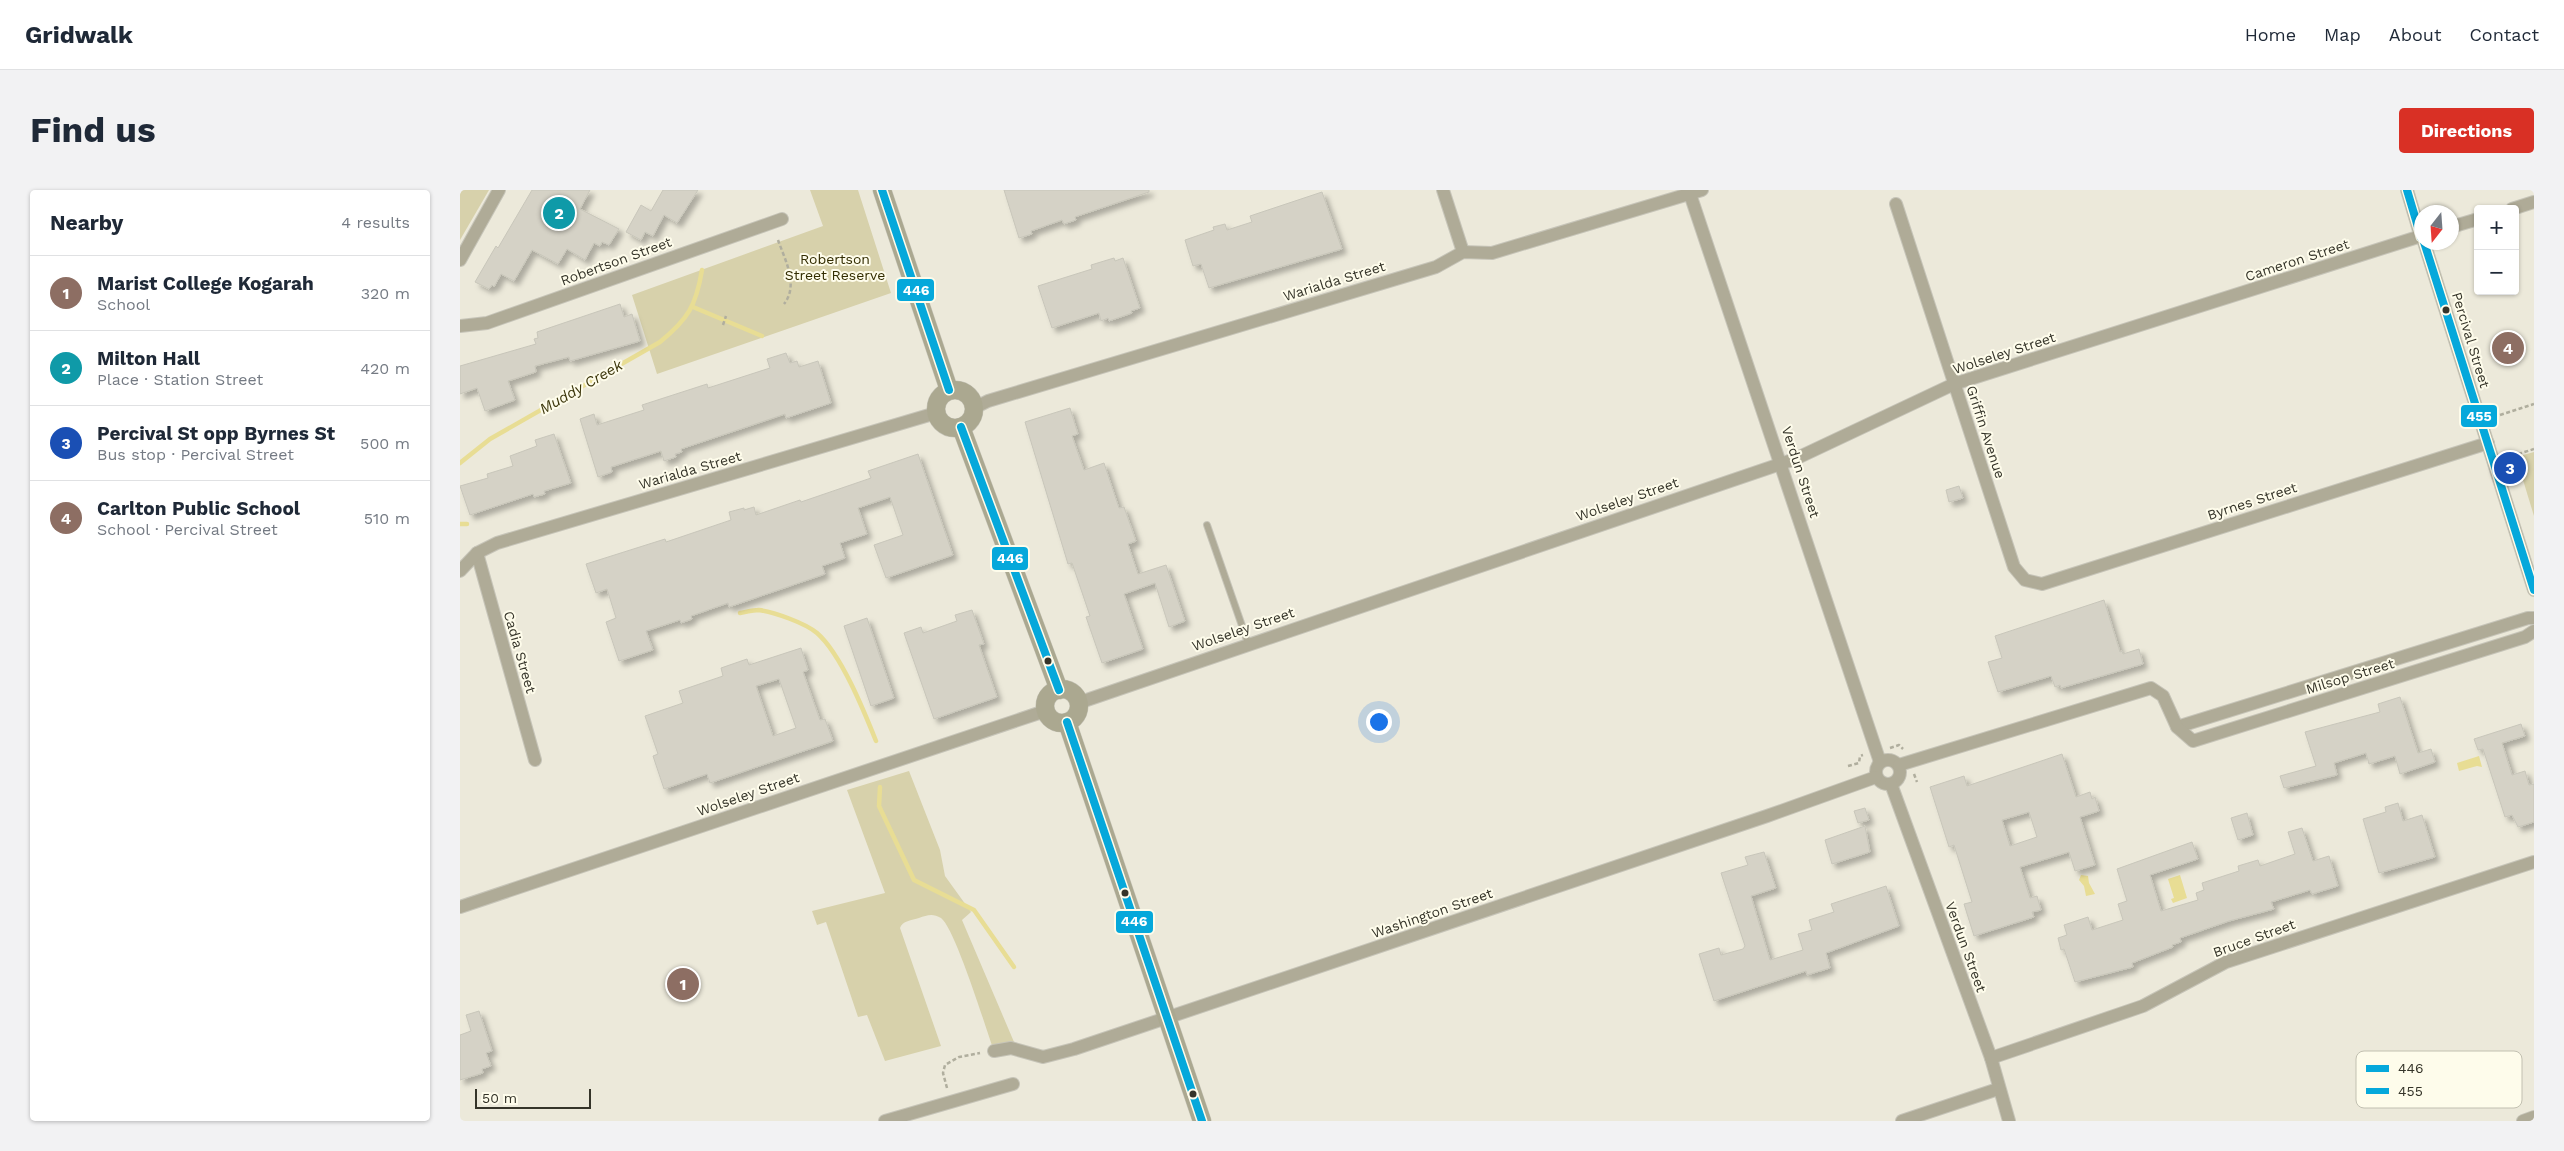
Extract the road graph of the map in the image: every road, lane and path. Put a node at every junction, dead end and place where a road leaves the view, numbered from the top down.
1 (499, 190) edge
2 (882, 190) edge
3 (1443, 190) edge
4 (2407, 190) edge
5 (1696, 192) edge
6 (2534, 202) edge
7 (1896, 204) dead end
8 (2519, 207) edge
9 (2414, 213) edge
10 (782, 219) dead end
11 (2474, 220) edge
12 (2459, 225) edge
13 (2414, 238) edge
14 (778, 240) dead end
15 (2427, 250) edge
16 (1464, 252) junction
17 (460, 260) edge
18 (784, 304) dead end
19 (2181, 313) joint
20 (726, 316) dead end
21 (723, 325) dead end
22 (460, 326) edge
23 (1954, 384) junction
24 (948, 390) junction
25 (2534, 404) edge
26 (974, 408) junction
27 (936, 413) junction
28 (2500, 415) dead end
29 (960, 427) junction
30 (2488, 443) junction
31 (2534, 449) edge
32 (2512, 456) dead end
33 (1782, 462) junction
34 (1207, 525) dead end
35 (477, 553) junction
36 (460, 571) edge
37 (2025, 580) joint
38 (2534, 590) edge
39 (2534, 618) edge
40 (2534, 631) edge
41 (1248, 643) junction
42 (1059, 690) junction
43 (1078, 703) junction
44 (1045, 711) junction
45 (1067, 722) junction
46 (2178, 727) junction
47 (1860, 756) dead end
48 (535, 760) dead end
49 (1880, 762) junction
50 (1899, 765) junction
51 (1848, 766) dead end
52 (1876, 777) junction
53 (1891, 784) junction
54 (2534, 862) edge
55 (460, 907) edge
56 (1167, 1017) junction
57 (994, 1050) joint
58 (1991, 1058) junction
59 (1013, 1084) dead end
60 (1998, 1089) junction
61 (952, 1102) junction
62 (2534, 1118) edge
63 (885, 1121) edge
64 (1202, 1121) edge
65 (1902, 1121) edge
66 (2008, 1121) edge
67 (2523, 1121) edge

1 - 17 street
2 - 24 main road
3 - 16 street
4 - 9 street
5 - 16 street
5 - 33 street, Verdun Street
6 - 8 street
7 - 23 street, Griffin Avenue
10 - 22 street, Robertson Street
11 - 12 street
13 - 19 street, Cameron Street
14 - 18 path
15 - 30 street, Percival Street
16 - 26 street, Warialda Street
19 - 23 street, Wolseley Street
20 - 21 path
23 - 33 street, Wolseley Street
23 - 37 street, Griffin Avenue
24 - 26 main road
24 - 27 main road
25 - 28 path
26 - 29 main road
27 - 29 main road
27 - 35 street, Warialda Street
29 - 42 main road
30 - 37 street, Byrnes Street
30 - 38 street, Percival Street
31 - 32 path
33 - 41 street, Wolseley Street
33 - 49 street, Verdun Street
34 - 41 lane
35 - 36 street, Warialda Street
35 - 48 street, Cadia Street
39 - 46 street, Milsop Street
40 - 46 street, Milsop Street
41 - 43 street, Wolseley Street
42 - 43 main road
42 - 44 main road
43 - 45 main road
44 - 45 main road
44 - 55 street, Wolseley Street
45 - 56 main road
46 - 50 street
47 - 51 path
49 - 50 street
49 - 52 street
50 - 53 street
52 - 53 street
52 - 56 street, Washington Street
53 - 58 street, Verdun Street
54 - 58 street, Bruce Street
56 - 57 street, Washington Street
56 - 64 main road
57 - 61 path
58 - 60 street, Verdun Street
59 - 61 street
60 - 65 street
60 - 66 street, Verdun Street
61 - 63 street
62 - 67 street

